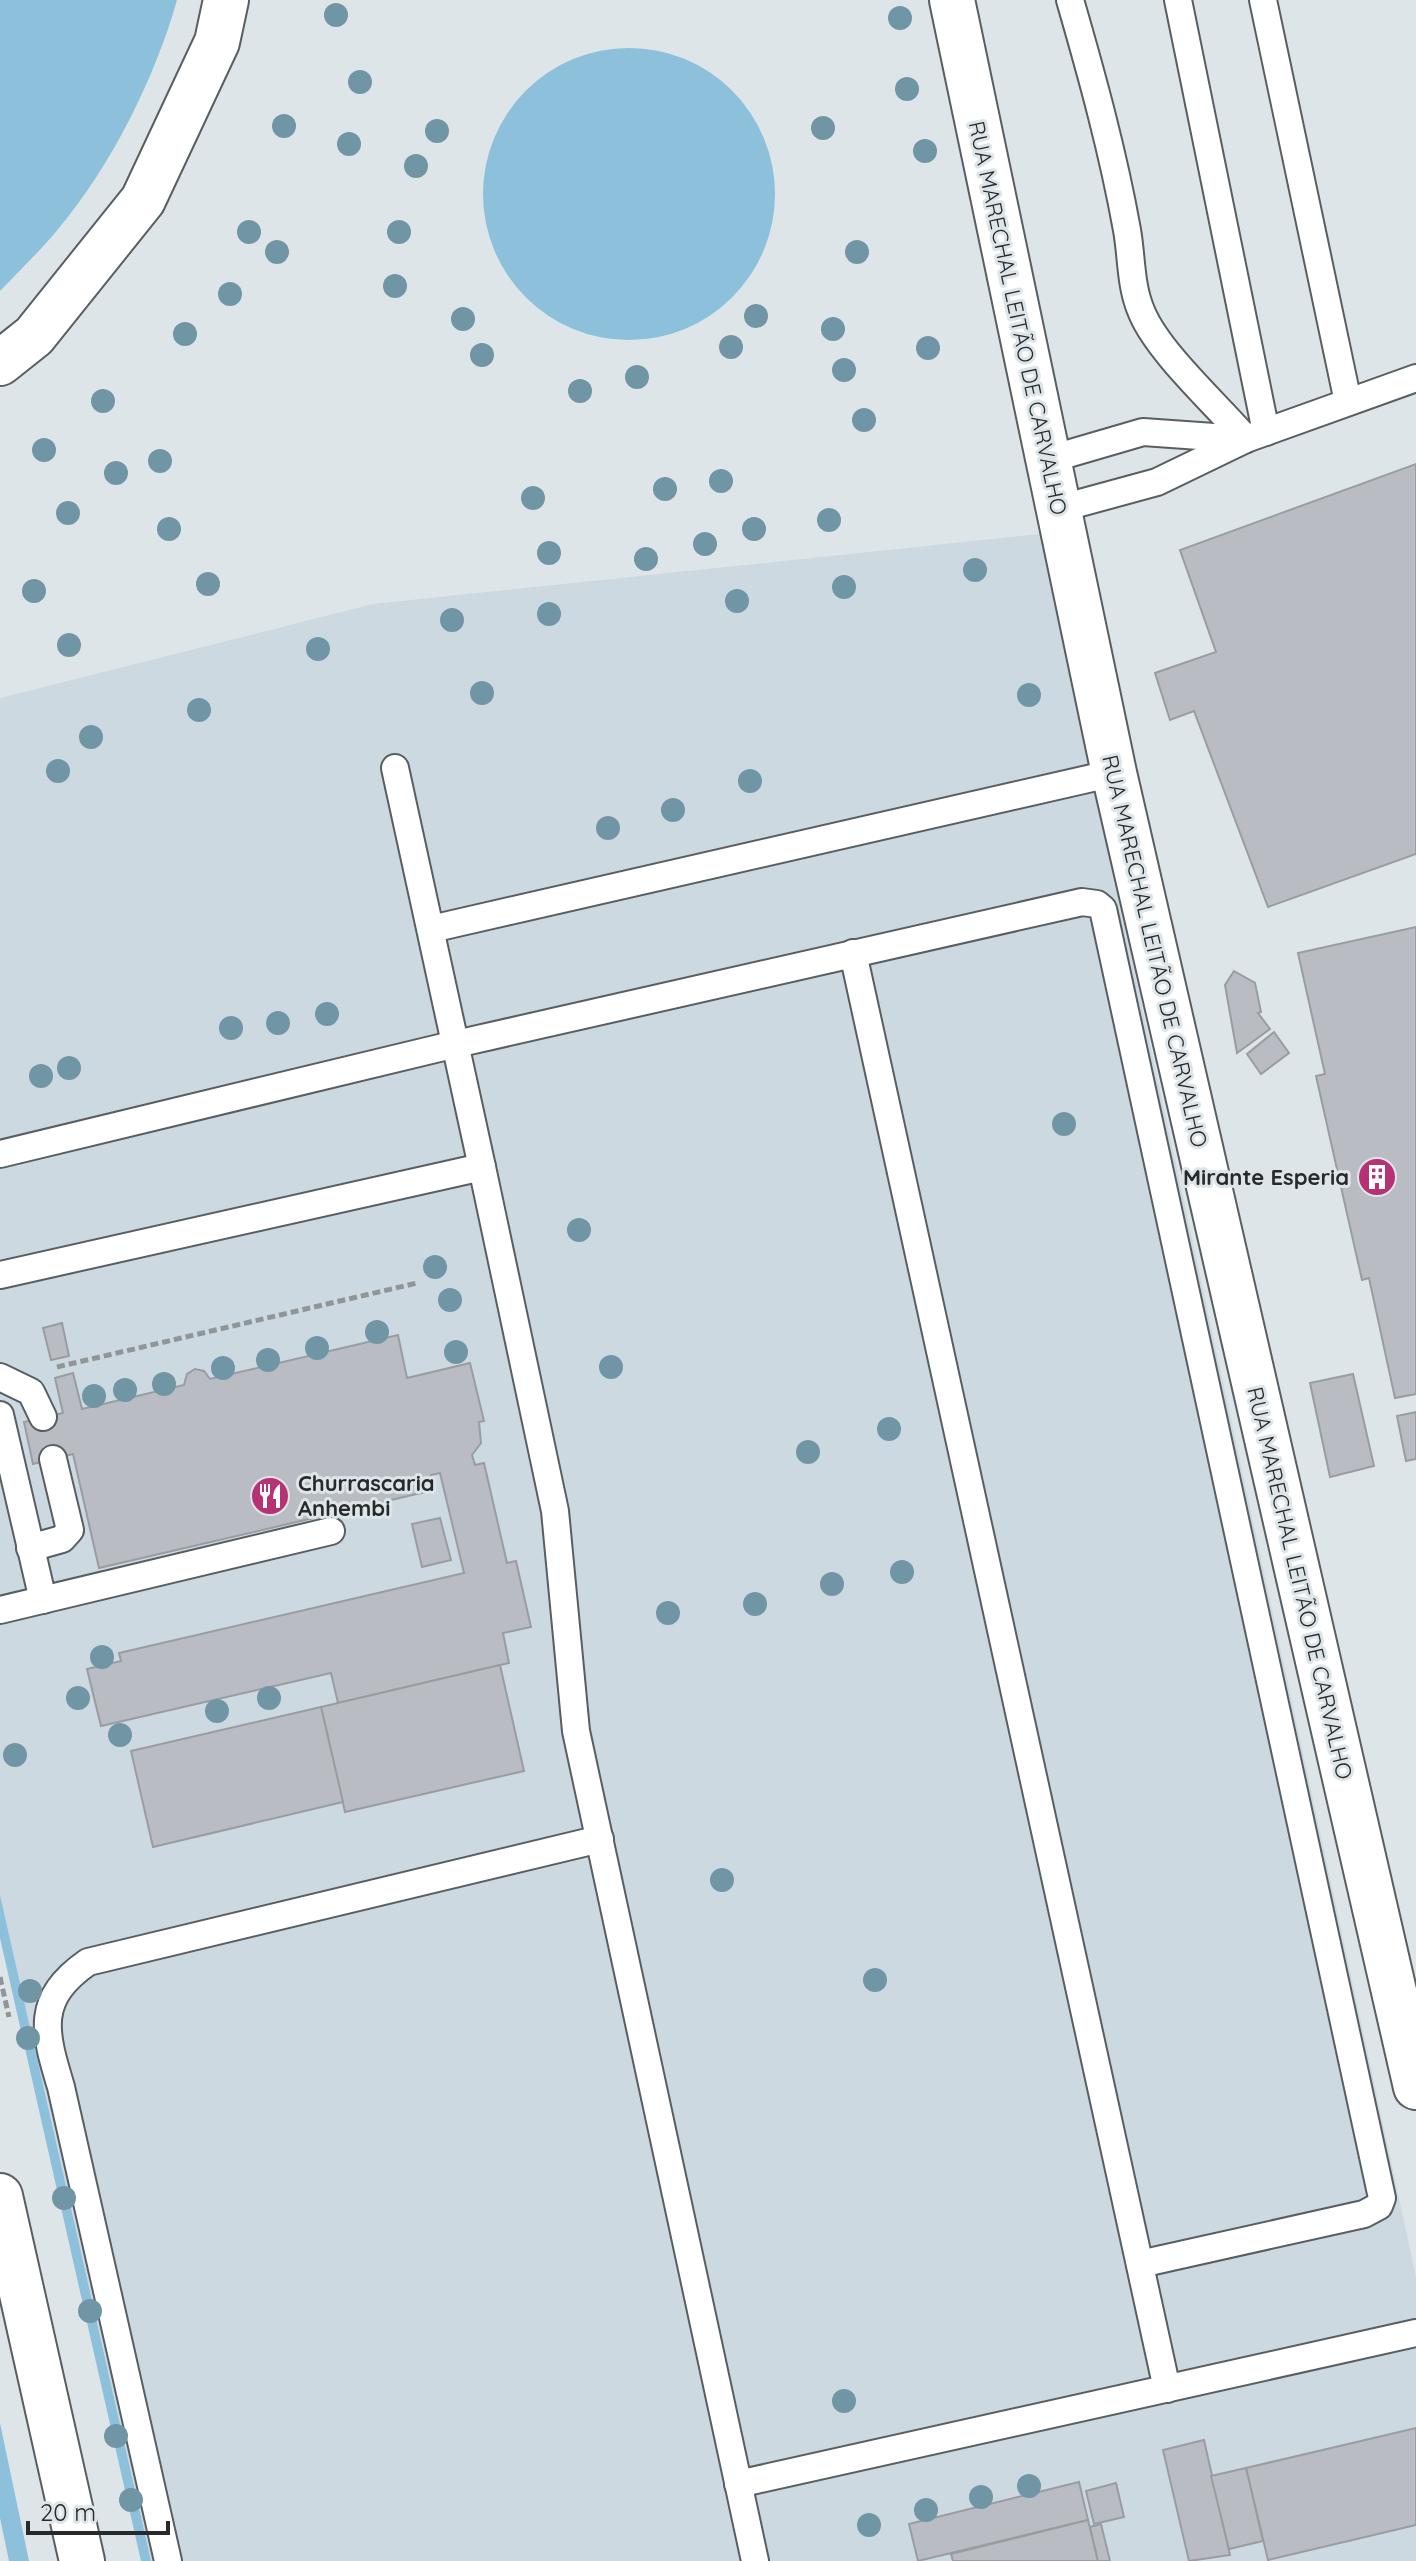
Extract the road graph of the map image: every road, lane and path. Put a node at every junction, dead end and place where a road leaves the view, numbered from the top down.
1 (226, 0) edge
2 (952, 0) edge
3 (1070, 0) edge
4 (1178, 0) edge
5 (1263, 0) edge
6 (0, 363) edge
7 (1416, 378) edge
8 (1348, 402) junction
9 (1256, 435) junction
10 (1047, 460) junction
11 (1058, 509) junction
12 (395, 768) dead end
13 (1114, 773) junction
14 (431, 929) junction
15 (853, 953) junction
16 (456, 1044) junction
17 (0, 1154) edge
18 (482, 1167) junction
19 (0, 1275) edge
20 (417, 1283) dead end
21 (2, 1378) edge
22 (0, 1415) edge
23 (43, 1417) dead end
24 (53, 1459) dead end
25 (331, 1531) dead end
26 (30, 1548) junction
27 (43, 1600) junction
28 (0, 1610) edge
29 (600, 1839) junction
30 (1416, 2087) edge
31 (0, 2196) edge
32 (1140, 2264) junction
33 (1416, 2333) edge
34 (1167, 2389) junction
35 (738, 2484) junction
36 (82, 2561) edge
37 (168, 2561) edge
38 (755, 2561) edge

1 - 6 main road
2 - 10 main road, RUA MARECHAL LEITÃO DE CARVALHO
3 - 9 lane
4 - 9 lane
5 - 8 lane
7 - 8 lane
8 - 9 lane
9 - 10 lane
9 - 11 lane
10 - 11 main road, RUA MARECHAL LEITÃO DE CARVALHO
11 - 13 main road, RUA MARECHAL LEITÃO DE CARVALHO
12 - 14 lane
13 - 14 lane
13 - 30 main road, RUA MARECHAL LEITÃO DE CARVALHO
14 - 16 lane
15 - 16 lane
15 - 32 lane
15 - 32 lane
16 - 17 lane
16 - 18 lane
18 - 19 lane
18 - 29 lane
20 - 21 path
21 - 23 lane
22 - 26 lane
24 - 26 lane
25 - 27 lane
26 - 27 lane
27 - 28 lane
29 - 35 lane
29 - 37 lane
31 - 36 main road
32 - 34 lane
33 - 34 lane
34 - 35 lane
35 - 38 lane

